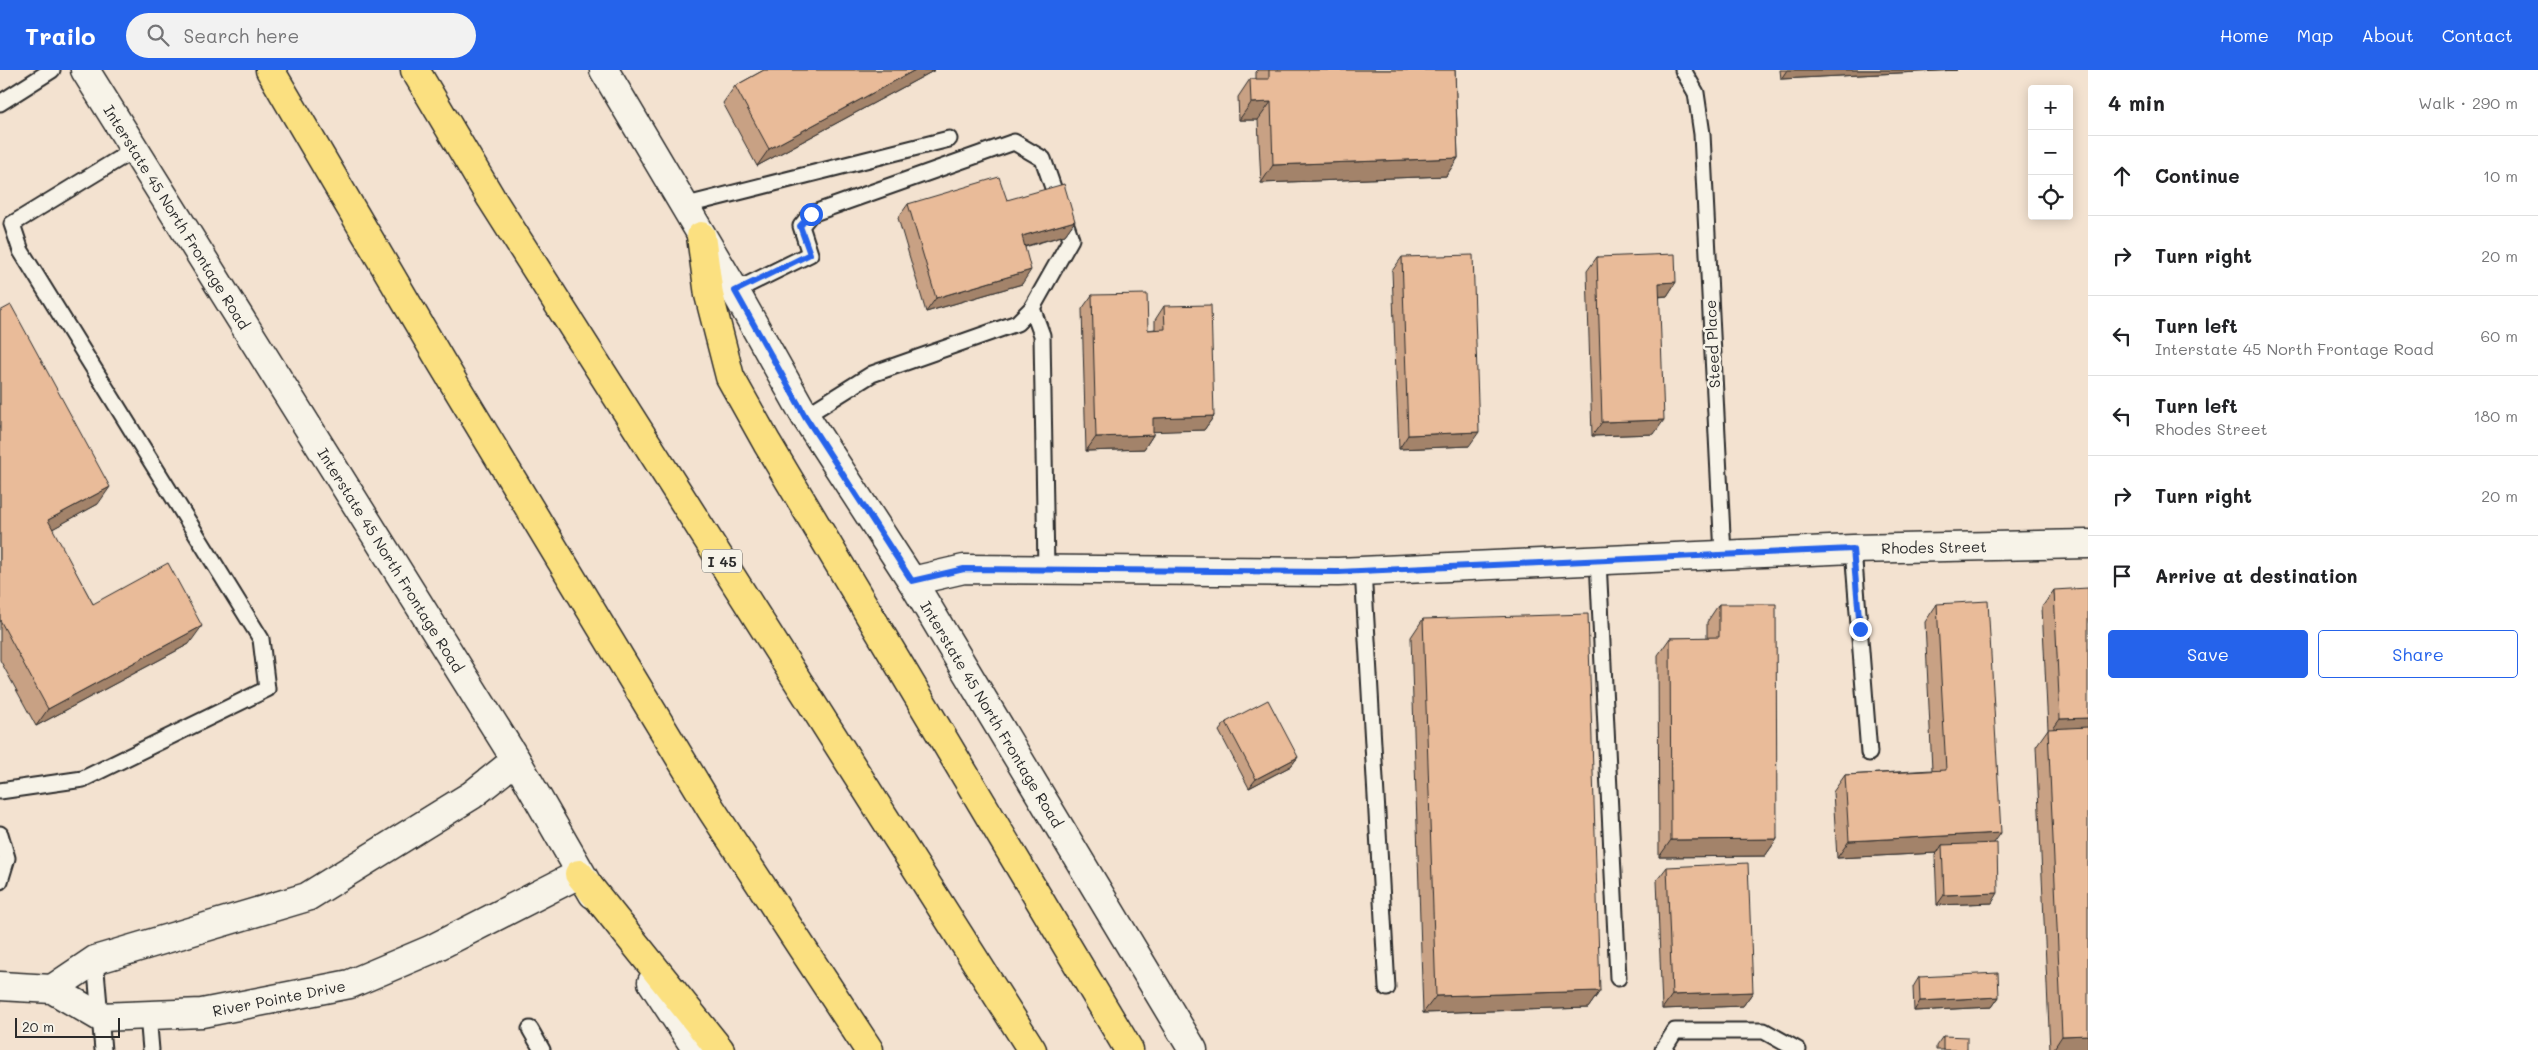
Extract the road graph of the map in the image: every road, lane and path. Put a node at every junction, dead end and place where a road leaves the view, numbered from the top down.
1 (52, 70) edge
2 (85, 70) edge
3 (270, 70) edge
4 (414, 70) edge
5 (604, 70) edge
6 (1683, 70) edge
7 (0, 103) edge
8 (949, 139) dead end
9 (135, 149) junction
10 (683, 206) junction
11 (701, 236) junction
12 (735, 291) junction
13 (1032, 308) junction
14 (805, 416) junction
15 (2088, 544) edge
16 (1853, 549) junction
17 (1723, 555) junction
18 (1598, 560) junction
19 (1046, 569) junction
20 (1363, 570) junction
21 (912, 581) junction
22 (1869, 753) dead end
23 (516, 760) junction
24 (0, 791) edge
25 (0, 834) edge
26 (579, 874) junction
27 (0, 881) edge
28 (95, 960) junction
29 (1618, 978) dead end
30 (0, 986) edge
31 (1387, 988) dead end
32 (52, 989) junction
33 (148, 1015) junction
34 (100, 1017) junction
35 (530, 1029) dead end
36 (103, 1050) edge
37 (152, 1050) edge
38 (542, 1050) edge
39 (697, 1050) edge
40 (720, 1050) edge
41 (869, 1050) edge
42 (1032, 1050) edge
43 (1129, 1050) edge
44 (1193, 1050) edge
45 (1662, 1050) edge
46 (1798, 1050) edge

1 - 7 lane
2 - 9 street, Interstate 45 North Frontage Road
3 - 41 highway
4 - 42 highway, I 45
5 - 10 street, Interstate 45 North Frontage Road
6 - 17 lane, Steed Place
8 - 10 lane
9 - 23 street, Interstate 45 North Frontage Road
9 - 24 lane
10 - 11 street, Interstate 45 North Frontage Road
11 - 12 street, Interstate 45 North Frontage Road
11 - 43 highway
12 - 13 lane
12 - 14 street, Interstate 45 North Frontage Road
13 - 14 lane
13 - 19 lane
14 - 21 street, Interstate 45 North Frontage Road
15 - 16 street, Rhodes Street
16 - 17 street, Rhodes Street
16 - 22 lane
17 - 18 street, Rhodes Street
18 - 20 street, Rhodes Street
18 - 29 lane
19 - 20 street, Rhodes Street
19 - 21 street, Rhodes Street
20 - 31 lane
21 - 44 street, Interstate 45 North Frontage Road
23 - 26 street, Interstate 45 North Frontage Road
23 - 28 street
25 - 27 lane
26 - 33 street, River Pointe Drive
26 - 39 street, Interstate 45 North Frontage Road
26 - 40 highway
28 - 32 street
28 - 34 lane
30 - 32 street
32 - 34 street
33 - 34 street, River Pointe Drive
33 - 37 lane
34 - 36 lane
35 - 38 lane
45 - 46 lane

